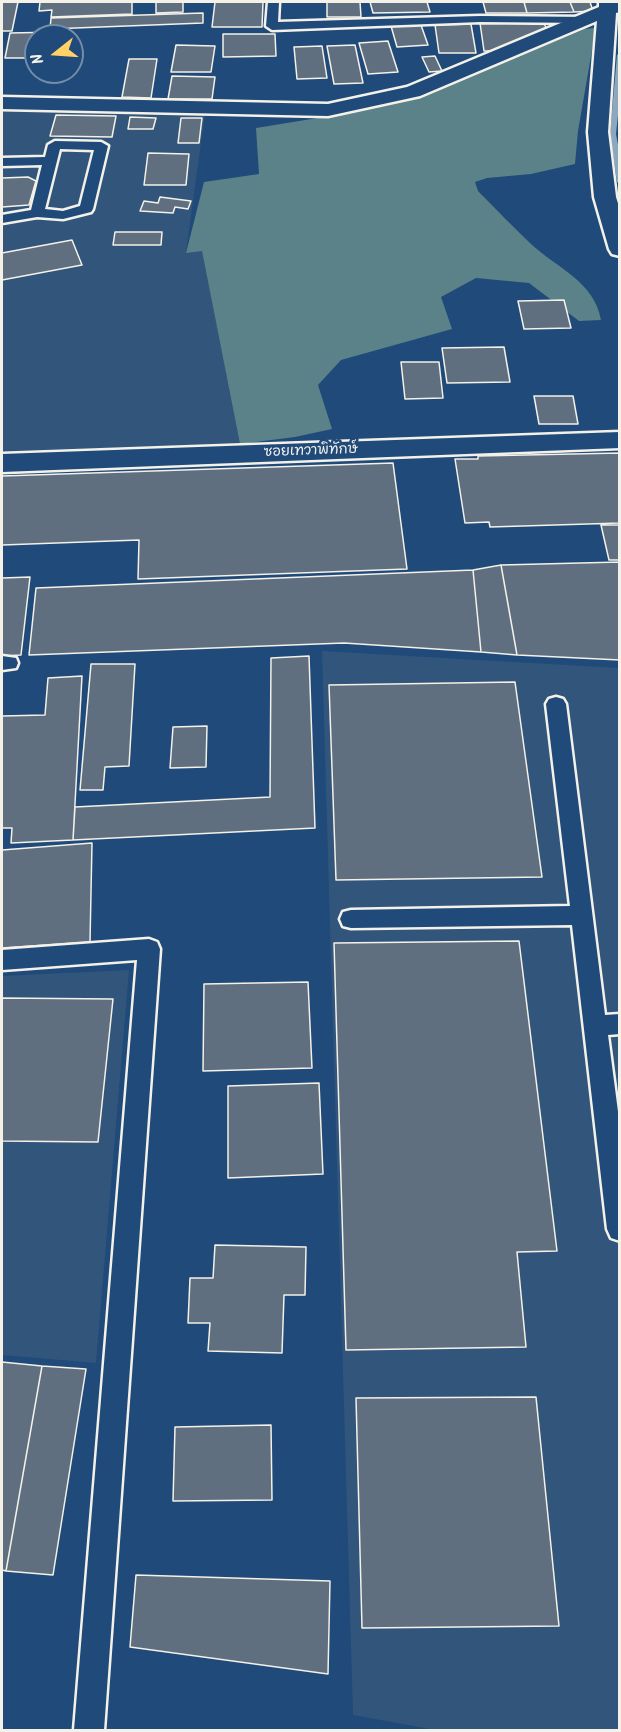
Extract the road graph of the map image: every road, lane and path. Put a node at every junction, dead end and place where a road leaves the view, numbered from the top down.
1 (273, 2) edge
2 (612, 6) edge
3 (589, 20) junction
4 (2, 103) edge
5 (50, 161) junction
6 (5, 162) edge
7 (4, 177) dead end
8 (36, 213) junction
9 (2, 219) edge
10 (620, 249) edge
11 (620, 440) edge
12 (2, 463) edge
13 (556, 704) dead end
14 (581, 915) junction
15 (351, 919) dead end
16 (2, 960) edge
17 (620, 1024) edge
18 (595, 1026) junction
19 (620, 1229) edge
20 (89, 1731) edge

1 - 3 lane
2 - 3 street
2 - 10 street
3 - 4 street
5 - 6 lane
5 - 8 lane
5 - 8 lane
6 - 7 lane
8 - 9 lane
11 - 12 street, ซอยเทวาพิทักษ์
13 - 14 lane
14 - 15 lane
14 - 18 lane
16 - 20 lane
17 - 18 lane
18 - 19 lane

